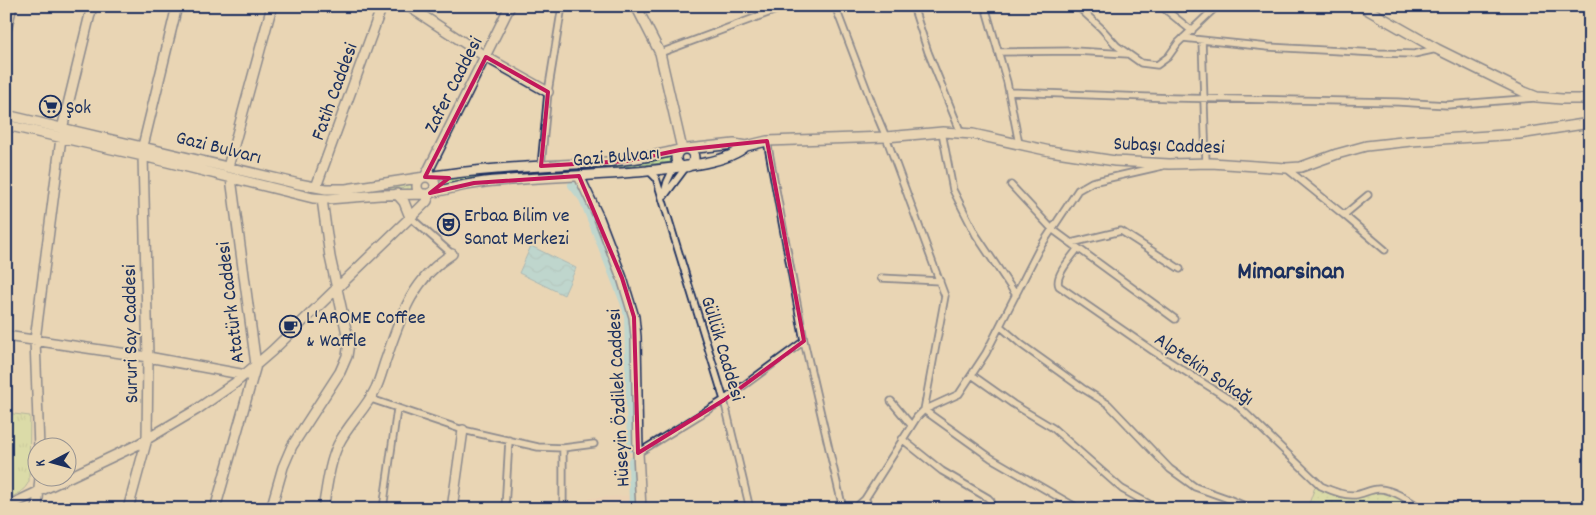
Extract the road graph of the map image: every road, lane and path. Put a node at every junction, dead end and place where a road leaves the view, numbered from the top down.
1 (12, 6) edge
2 (92, 6) edge
3 (177, 6) edge
4 (272, 6) edge
5 (382, 6) edge
6 (408, 6) edge
7 (510, 6) edge
8 (562, 6) edge
9 (636, 6) edge
10 (786, 6) edge
11 (835, 6) edge
12 (913, 6) edge
13 (985, 6) edge
14 (1077, 6) edge
15 (1161, 6) edge
16 (1217, 6) edge
17 (1361, 6) edge
18 (6, 30) edge
19 (1192, 31) junction
20 (1183, 38) junction
21 (1202, 40) junction
22 (1437, 49) junction
23 (998, 52) junction
24 (660, 53) junction
25 (1129, 54) junction
26 (486, 57) junction
27 (548, 92) junction
28 (1009, 92) junction
29 (1537, 97) junction
30 (1204, 98) junction
31 (1590, 99) edge
32 (6, 114) edge
33 (1590, 123) edge
34 (6, 125) edge
35 (942, 132) junction
36 (62, 133) junction
37 (961, 133) junction
38 (886, 137) junction
39 (767, 141) junction
40 (1019, 144) junction
41 (144, 146) junction
42 (746, 146) junction
43 (684, 149) junction
44 (143, 156) junction
45 (1206, 163) junction
46 (1169, 164) junction
47 (675, 165) junction
48 (541, 166) junction
49 (686, 166) junction
50 (228, 167) junction
51 (1286, 168) junction
52 (648, 170) junction
53 (579, 176) junction
54 (426, 177) junction
55 (231, 178) junction
56 (1010, 185) dead end
57 (316, 187) junction
58 (397, 194) junction
59 (424, 194) junction
60 (1368, 195) dead end
61 (322, 199) junction
62 (662, 199) junction
63 (1344, 215) junction
64 (410, 217) junction
65 (1052, 230) junction
66 (1071, 243) junction
67 (1078, 248) junction
68 (1384, 250) dead end
69 (452, 254) joint
70 (1180, 269) dead end
71 (881, 278) dead end
72 (940, 281) junction
73 (336, 289) junction
74 (1016, 295) junction
75 (1175, 319) dead end
76 (1000, 326) junction
77 (6, 336) edge
78 (34, 340) junction
79 (804, 341) junction
80 (148, 358) junction
81 (256, 365) junction
82 (246, 375) junction
83 (972, 375) junction
84 (371, 399) junction
85 (724, 400) junction
86 (891, 401) dead end
87 (397, 409) junction
88 (924, 410) junction
89 (911, 425) junction
90 (463, 430) junction
91 (39, 438) edge
92 (147, 439) junction
93 (902, 439) junction
94 (509, 440) junction
95 (594, 444) dead end
96 (563, 448) junction
97 (638, 453) junction
98 (39, 488) edge
99 (39, 491) junction
100 (865, 498) junction
101 (6, 507) edge
102 (37, 509) edge
103 (128, 509) edge
104 (215, 509) edge
105 (271, 509) edge
106 (323, 509) edge
107 (383, 509) edge
108 (452, 509) edge
109 (505, 509) edge
110 (563, 509) edge
111 (641, 509) edge
112 (750, 509) edge
113 (843, 509) edge
114 (854, 509) edge
115 (872, 509) edge
116 (992, 509) edge
117 (1079, 509) edge
118 (1158, 509) edge
119 (1252, 509) edge
120 (1422, 509) edge

1 - 18 street
2 - 36 street
3 - 41 street
4 - 50 street
5 - 57 street, Fatih Caddesi
6 - 26 street
7 - 26 street, Zafer Caddesi
8 - 27 street
9 - 24 street
10 - 24 street
11 - 38 street
12 - 37 street
13 - 23 street
14 - 25 street
15 - 19 street
16 - 19 street
17 - 22 street
19 - 20 street
20 - 21 street
20 - 25 street
21 - 22 street
21 - 30 street
22 - 29 street
23 - 25 street
23 - 28 street
24 - 43 street
26 - 27 street
26 - 54 street, Zafer Caddesi
27 - 48 street
28 - 30 street
28 - 40 street
29 - 30 street
29 - 31 street
30 - 45 street
32 - 36 street, Gazi Bulvarı
33 - 51 street, Subaşı Caddesi
34 - 36 street, Gazi Bulvarı
35 - 37 street, Subaşı Caddesi
35 - 38 street, Subaşı Caddesi
35 - 74 street
36 - 41 street, Gazi Bulvarı
36 - 44 street, Gazi Bulvarı
36 - 78 street
37 - 40 street, Subaşı Caddesi
38 - 39 street, Subaşı Caddesi
38 - 72 street
39 - 42 street, Subaşı Caddesi
39 - 79 street
40 - 46 street, Subaşı Caddesi
41 - 50 street, Gazi Bulvarı
42 - 43 street, Subaşı Caddesi
42 - 49 street, Subaşı Caddesi
43 - 47 street, Gazi Bulvarı
43 - 48 street, Gazi Bulvarı
43 - 49 street, Gazi Bulvarı
44 - 55 street, Gazi Bulvarı
44 - 80 street, Sururi Say Caddesi
45 - 46 street, Subaşı Caddesi
45 - 51 street, Subaşı Caddesi
46 - 65 street
47 - 49 street, Gazi Bulvarı
47 - 52 street, Gazi Bulvarı
47 - 62 street
48 - 54 street, Gazi Bulvarı
49 - 62 street
50 - 57 street, Gazi Bulvarı
51 - 63 street
52 - 53 street, Gazi Bulvarı
52 - 62 street, Güllük Caddesi
53 - 59 street, Gazi Bulvarı
53 - 97 street, Hüseyin Özdilek Caddesi
54 - 57 street, Gazi Bulvarı
54 - 59 street
54 - 59 street
55 - 61 street, Gazi Bulvarı
55 - 81 street, Atatürk Caddesi
56 - 65 street
58 - 59 street, Gazi Bulvarı
58 - 61 street, Gazi Bulvarı
58 - 64 street
59 - 64 street
59 - 64 street
60 - 63 street
61 - 73 street
62 - 85 street, Güllük Caddesi
63 - 68 street
64 - 69 street
64 - 73 street
65 - 66 street
65 - 74 street
66 - 67 street
66 - 70 street
67 - 75 street
67 - 120 street, Alptekin Sokağı
69 - 84 street
71 - 72 street
72 - 88 street
73 - 81 street
73 - 105 street
74 - 76 street
76 - 83 street
76 - 119 street
77 - 78 street
78 - 80 street
78 - 91 street
79 - 85 street
79 - 113 street
80 - 82 street
80 - 92 street, Sururi Say Caddesi
81 - 82 street
81 - 104 street, Atatürk Caddesi
82 - 92 street
83 - 88 street
83 - 118 street
84 - 87 street
84 - 106 street
85 - 97 street
85 - 112 street, Güllük Caddesi
86 - 89 street
87 - 90 street
87 - 107 street
88 - 89 street
88 - 117 street
89 - 93 street
90 - 94 street
90 - 108 street
92 - 99 street
92 - 103 street, Sururi Say Caddesi
93 - 100 street
93 - 116 street
94 - 96 street
94 - 109 street
95 - 96 street
96 - 110 street
97 - 111 street, Hüseyin Özdilek Caddesi
98 - 99 street
99 - 101 street
99 - 102 street
100 - 114 street
100 - 115 street

